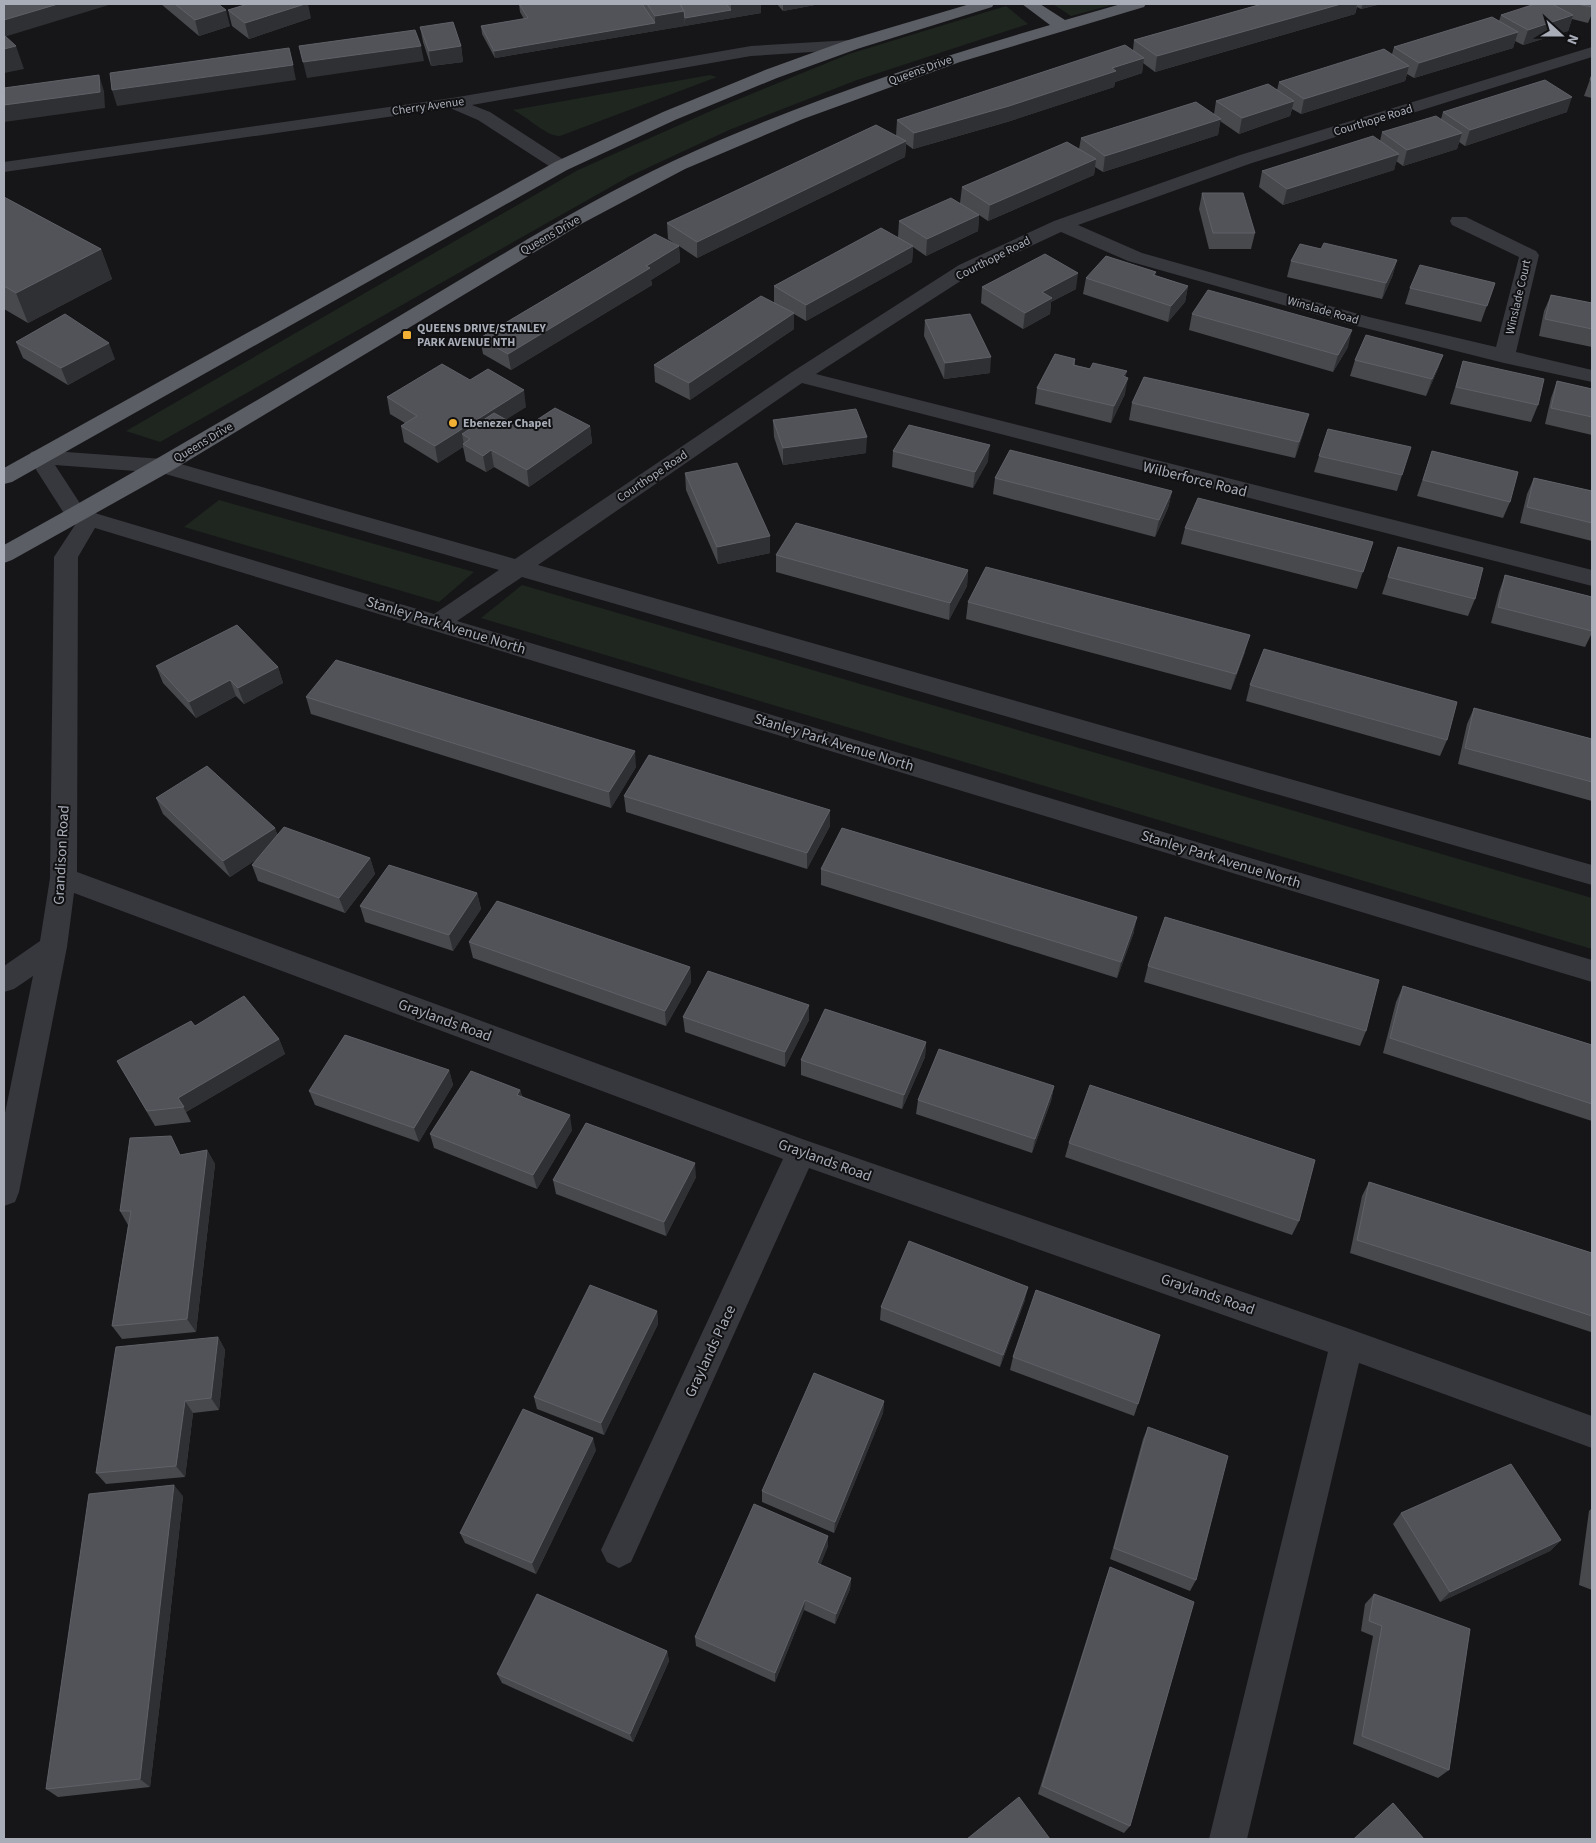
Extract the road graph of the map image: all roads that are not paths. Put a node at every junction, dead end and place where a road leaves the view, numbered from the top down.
1 (986, 4) edge
2 (1030, 4) edge
3 (1138, 4) edge
4 (1061, 25) junction
5 (851, 45) junction
6 (1592, 52) edge
7 (452, 102) junction
8 (561, 166) junction
9 (4, 167) edge
10 (1459, 221) dead end
11 (1061, 225) junction
12 (1504, 357) junction
13 (799, 376) junction
14 (1592, 376) edge
15 (39, 457) junction
16 (163, 466) junction
17 (4, 477) edge
18 (82, 516) junction
19 (4, 555) edge
20 (520, 567) junction
21 (1592, 578) edge
22 (438, 622) junction
23 (1592, 875) edge
24 (63, 878) junction
25 (52, 947) junction
26 (1592, 971) edge
27 (4, 982) edge
28 (801, 1152) junction
29 (4, 1192) edge
30 (1347, 1343) junction
31 (1592, 1432) edge
32 (619, 1550) dead end
33 (1228, 1839) edge

1 - 5 highway
2 - 4 highway
3 - 4 highway, Queens Drive
4 - 16 highway, Queens Drive
5 - 7 street, Cherry Avenue
5 - 8 highway
6 - 11 street, Courthope Road
7 - 8 street
7 - 9 street, Cherry Avenue
8 - 15 highway
10 - 12 street, Winslade Court
11 - 12 street, Winslade Road
11 - 13 street, Courthope Road
12 - 14 street, Winslade Road
13 - 20 street, Courthope Road
13 - 21 street, Wilberforce Road
15 - 16 street
15 - 17 highway
15 - 18 street
16 - 18 highway, Queens Drive
16 - 20 street
18 - 19 highway, Queens Drive
18 - 22 street, Stanley Park Avenue North
18 - 24 street, Grandison Road
20 - 22 street, Courthope Road
20 - 23 street
22 - 26 street, Stanley Park Avenue North
24 - 25 street, Grandison Road
24 - 28 street, Graylands Road
25 - 27 street
25 - 29 street, Grandison Road
28 - 30 street, Graylands Road
28 - 32 street, Graylands Place
30 - 31 street, Graylands Road
30 - 33 street

